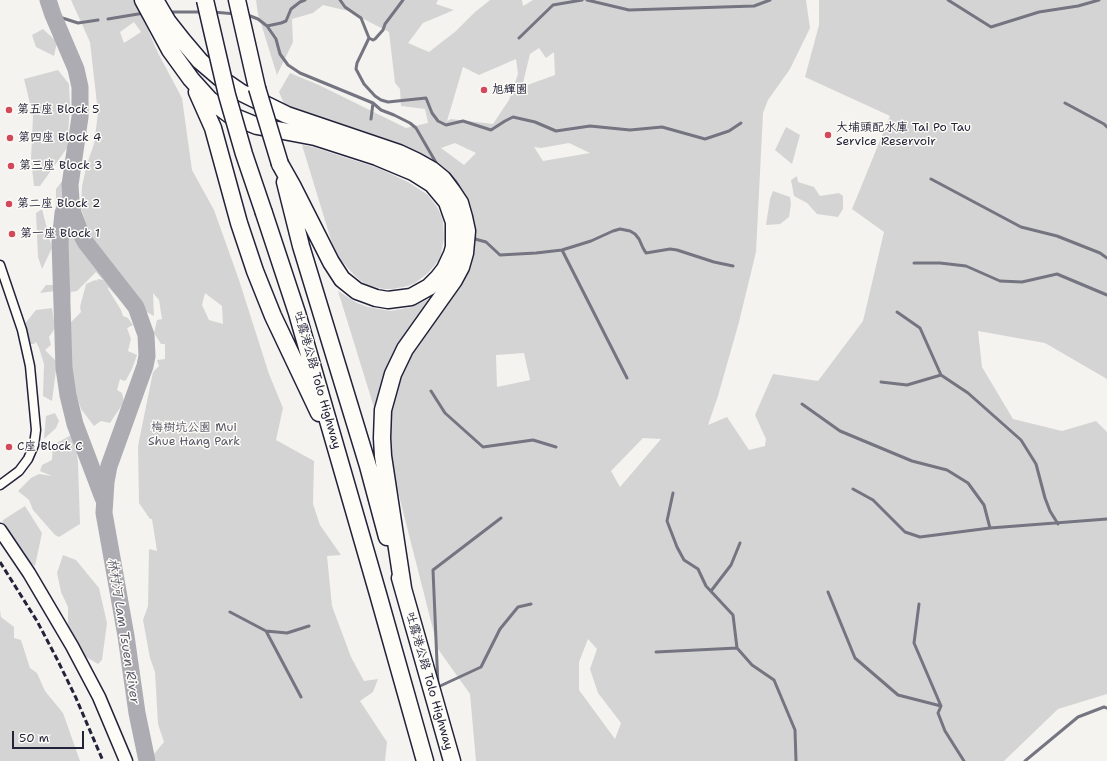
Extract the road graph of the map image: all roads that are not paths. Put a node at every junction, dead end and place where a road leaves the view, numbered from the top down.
1 (143, 0) edge
2 (155, 0) edge
3 (205, 0) edge
4 (237, 0) edge
5 (191, 79) junction
6 (295, 204) junction
7 (0, 265) edge
8 (334, 439) junction
9 (0, 484) edge
10 (0, 530) edge
11 (403, 588) junction
12 (126, 761) edge
13 (425, 761) edge
14 (452, 761) edge

1 - 5 highway
2 - 11 highway
3 - 8 highway, 吐露港公路 Tolo Highway, bridge
4 - 6 highway, 吐露港公路 Tolo Highway, bridge
5 - 6 highway
5 - 8 highway
6 - 11 highway, 吐露港公路 Tolo Highway
7 - 9 street
8 - 13 highway, 吐露港公路 Tolo Highway
10 - 12 main road
11 - 14 highway, 吐露港公路 Tolo Highway

